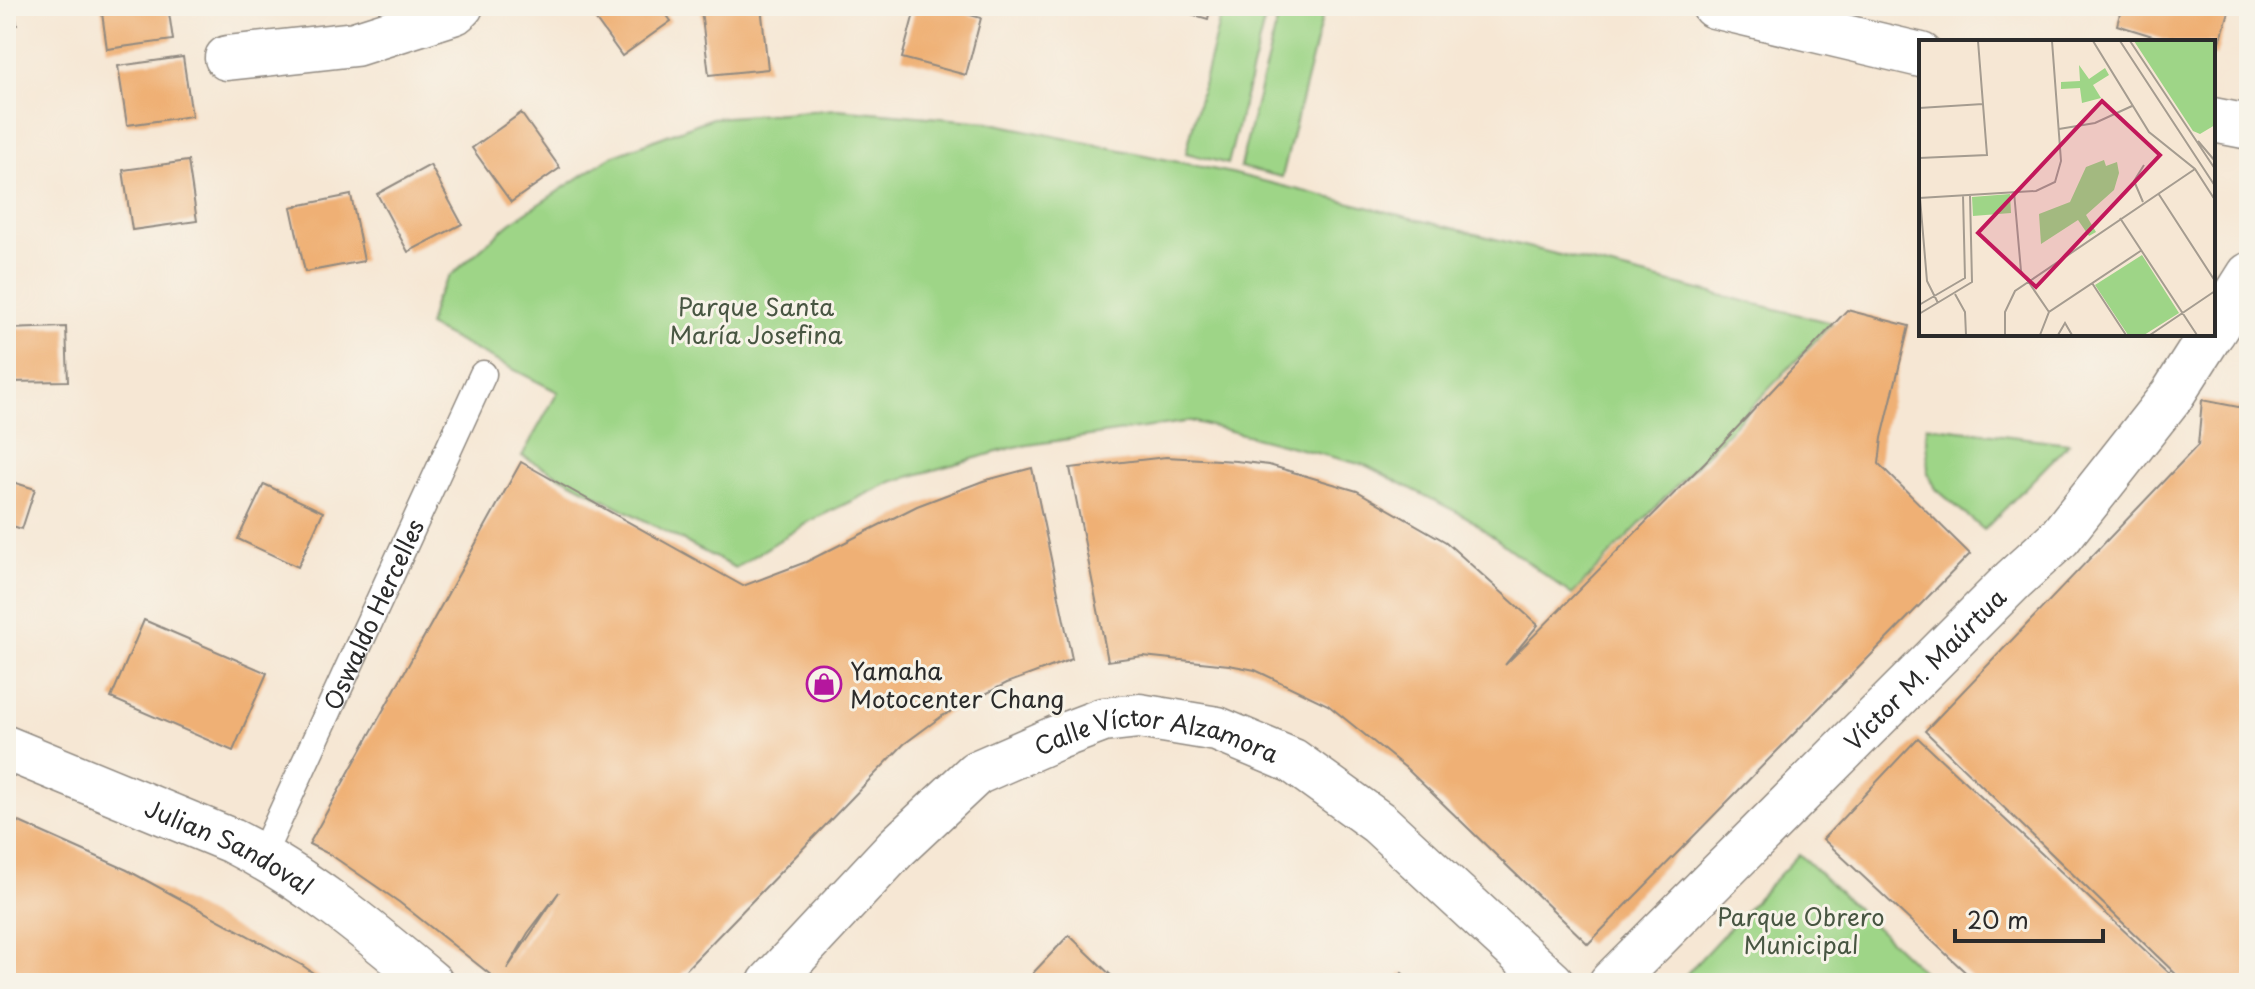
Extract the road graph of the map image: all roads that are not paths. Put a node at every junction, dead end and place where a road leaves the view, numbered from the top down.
1 (461, 6) edge
2 (1714, 6) edge
3 (1919, 55) edge
4 (227, 58) dead end
5 (2215, 120) edge
6 (2249, 127) edge
7 (2249, 275) edge
8 (2215, 328) edge
9 (2210, 336) edge
10 (483, 374) dead end
11 (6, 748) edge
12 (262, 856) junction
13 (431, 983) edge
14 (770, 983) edge
15 (1552, 983) edge
16 (1611, 983) edge

1 - 4 street
2 - 3 street
5 - 6 street
7 - 8 street, Víctor M. Maúrtua
9 - 16 street, Víctor M. Maúrtua
10 - 12 lane, Oswaldo Hercelles
11 - 12 street, Julian Sandoval
12 - 13 street, Julian Sandoval
14 - 15 street, Calle Víctor Alzamora

